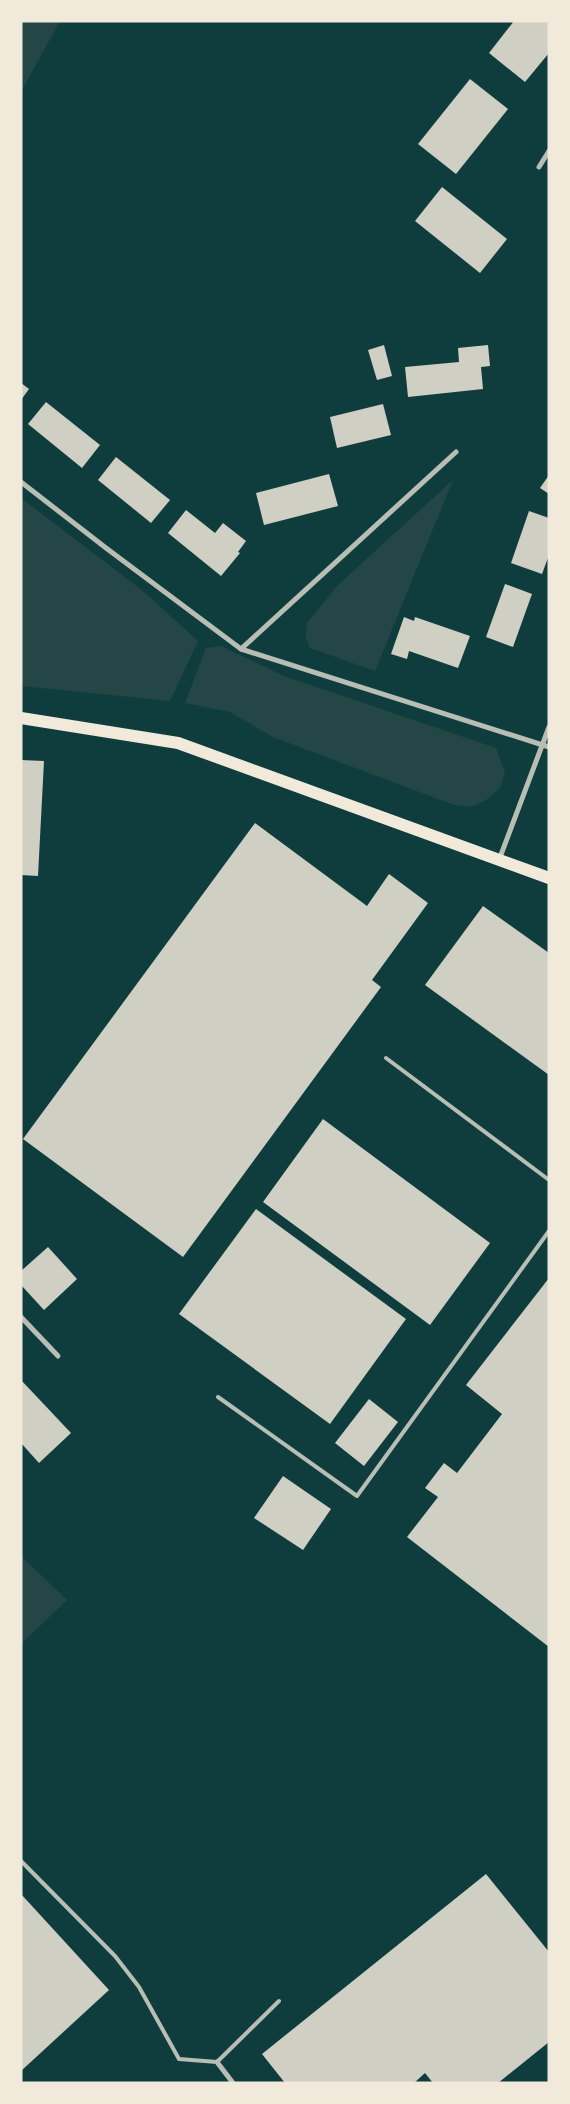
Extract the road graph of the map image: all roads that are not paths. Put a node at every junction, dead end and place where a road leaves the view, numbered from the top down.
1 (549, 151) edge
2 (539, 167) dead end
3 (456, 452) dead end
4 (21, 482) edge
5 (241, 649) junction
6 (21, 718) edge
7 (549, 727) edge
8 (546, 746) edge
9 (498, 861) junction
10 (549, 878) edge
11 (386, 1058) dead end
12 (549, 1180) edge
13 (549, 1231) edge
14 (21, 1317) edge
15 (58, 1356) dead end
16 (218, 1397) dead end
17 (21, 1860) edge
18 (279, 2001) dead end
19 (217, 2062) junction
20 (233, 2083) edge

1 - 2 street
3 - 5 street
4 - 5 street
5 - 8 street
6 - 9 main road
7 - 8 street
8 - 9 street
9 - 10 main road
11 - 12 lane
13 - 16 lane
14 - 15 street
17 - 19 lane
18 - 19 lane
19 - 20 street

